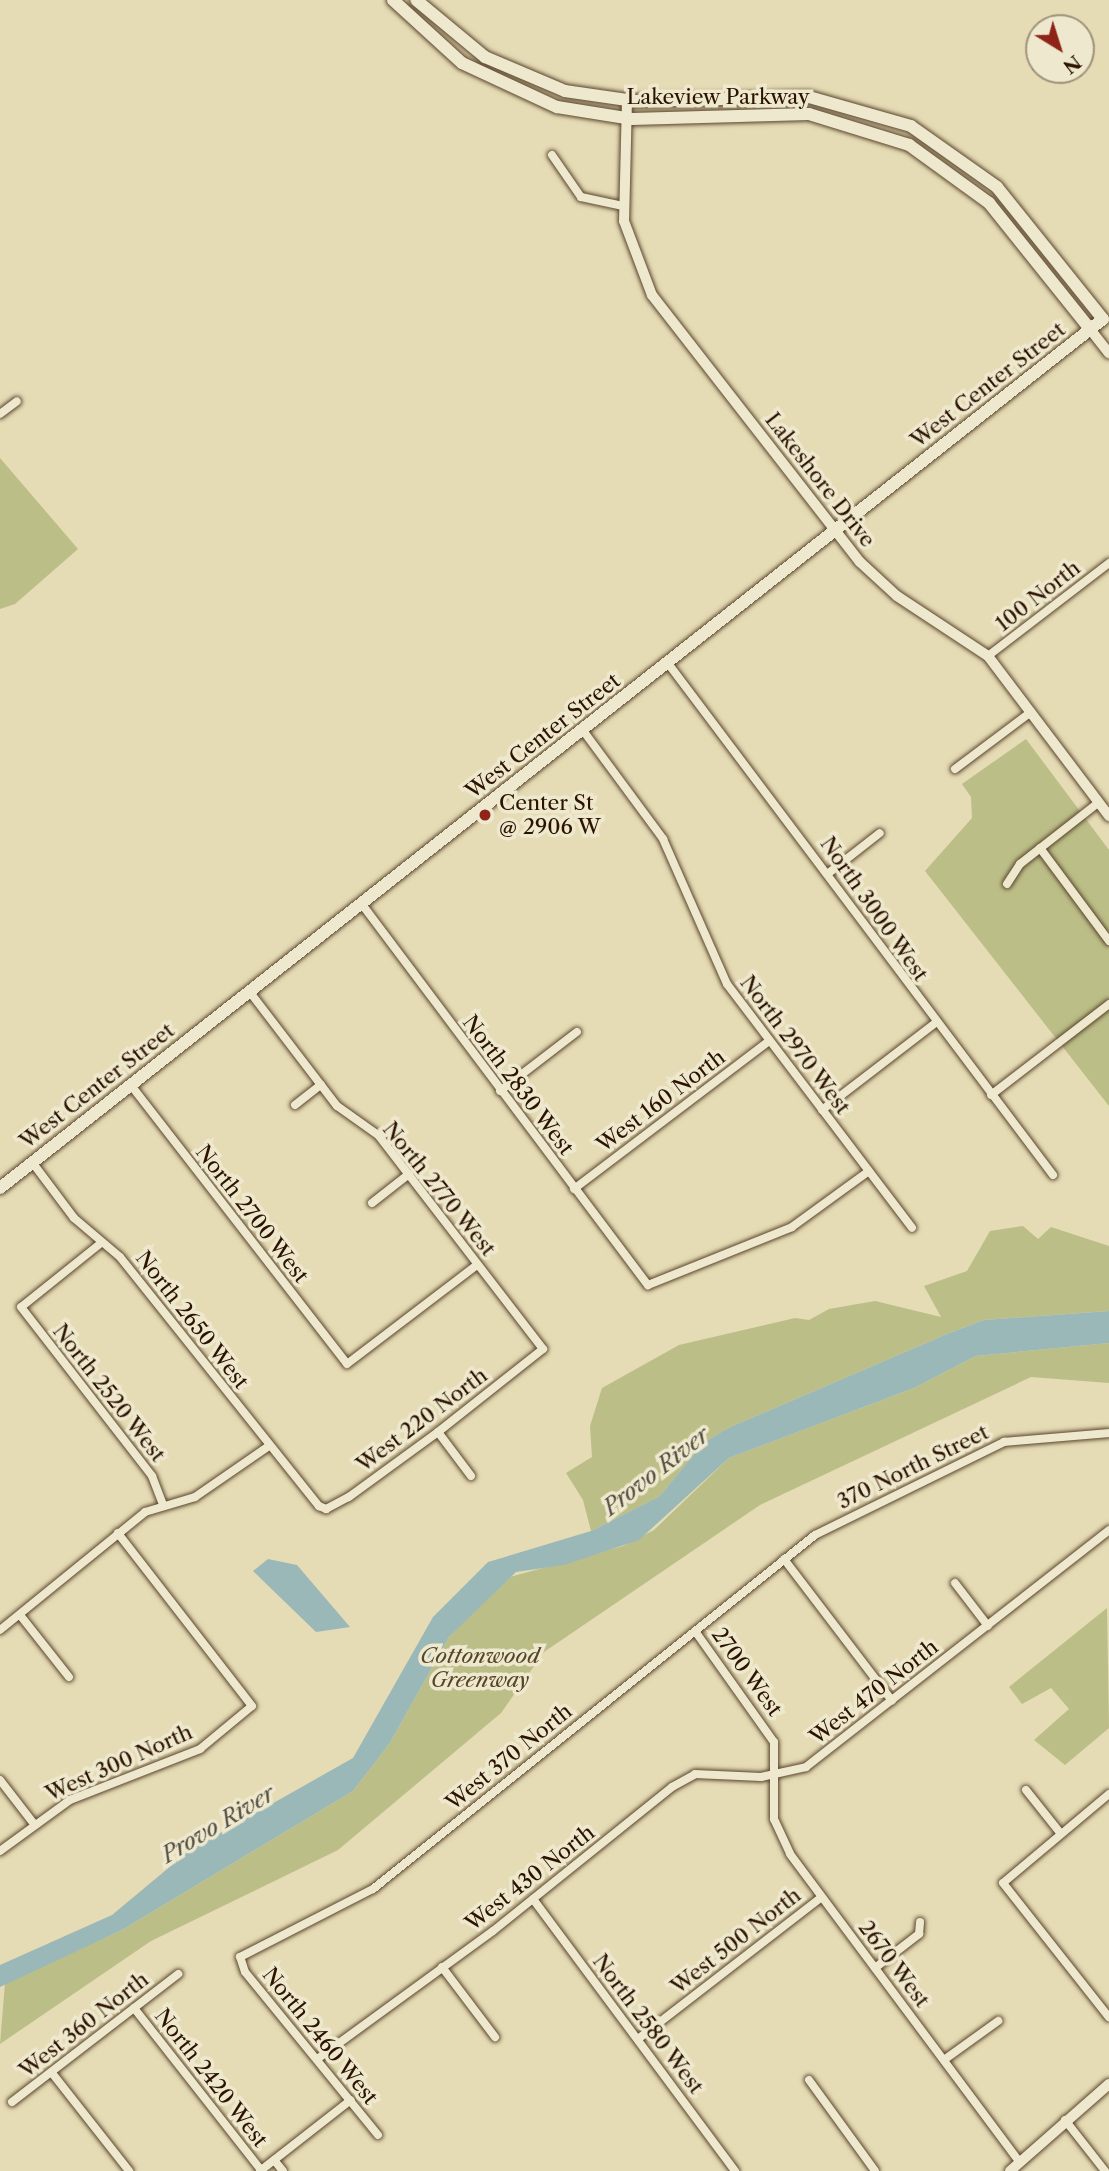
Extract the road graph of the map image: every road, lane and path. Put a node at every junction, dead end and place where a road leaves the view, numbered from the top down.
1 (393, 0) edge
2 (416, 0) edge
3 (627, 100) junction
4 (626, 118) junction
5 (552, 155) dead end
6 (623, 206) junction
7 (1107, 320) edge
8 (1090, 329) junction
9 (1109, 353) edge
10 (17, 401) dead end
11 (0, 414) edge
12 (835, 531) junction
13 (1109, 563) edge
14 (988, 656) junction
15 (667, 662) junction
16 (1031, 712) junction
17 (582, 729) junction
18 (954, 769) dead end
19 (1099, 802) junction
20 (1109, 816) edge
21 (880, 833) dead end
22 (1040, 848) junction
23 (830, 872) junction
24 (1007, 884) dead end
25 (361, 903) junction
26 (1109, 941) edge
27 (249, 991) junction
28 (1109, 1004) edge
29 (934, 1024) junction
30 (577, 1032) dead end
31 (769, 1041) junction
32 (130, 1084) junction
33 (321, 1085) junction
34 (500, 1091) junction
35 (991, 1095) junction
36 (295, 1105) dead end
37 (822, 1110) junction
38 (32, 1162) junction
39 (869, 1171) junction
40 (409, 1174) junction
41 (1052, 1175) dead end
42 (0, 1188) edge
43 (574, 1189) junction
44 (372, 1203) dead end
45 (912, 1228) dead end
46 (101, 1243) junction
47 (477, 1265) junction
48 (543, 1349) joint
49 (438, 1432) junction
50 (1109, 1433) edge
51 (269, 1446) junction
52 (471, 1476) dead end
53 (163, 1505) junction
54 (319, 1506) joint
55 (1109, 1530) edge
56 (118, 1533) junction
57 (784, 1559) junction
58 (955, 1583) dead end
59 (20, 1615) junction
60 (988, 1626) junction
61 (0, 1630) edge
62 (695, 1631) junction
63 (69, 1677) dead end
64 (892, 1701) junction
65 (777, 1775) junction
66 (0, 1780) edge
67 (1026, 1790) dead end
68 (1109, 1794) edge
69 (34, 1824) junction
70 (1061, 1833) junction
71 (0, 1851) edge
72 (822, 1897) junction
73 (533, 1899) junction
74 (920, 1922) dead end
75 (240, 1956) joint
76 (442, 1967) junction
77 (875, 1968) junction
78 (177, 1974) dead end
79 (134, 2008) junction
80 (1109, 2017) edge
81 (998, 2021) dead end
82 (495, 2037) dead end
83 (638, 2039) junction
84 (320, 2057) junction
85 (944, 2060) junction
86 (52, 2073) junction
87 (809, 2080) dead end
88 (1109, 2084) edge
89 (351, 2100) junction
90 (12, 2102) dead end
91 (1065, 2120) junction
92 (378, 2135) dead end
93 (274, 2160) junction
94 (1018, 2161) junction
95 (260, 2170) edge
96 (130, 2171) edge
97 (283, 2171) edge
98 (735, 2171) edge
99 (875, 2171) edge
100 (1010, 2171) edge
101 (1105, 2171) edge

1 - 4 main road, Lakeview Parkway
2 - 3 main road, Lakeview Parkway
3 - 4 street, Lakeshore Drive
3 - 7 main road, Lakeview Parkway
4 - 6 street, Lakeshore Drive
4 - 8 main road, Lakeview Parkway
5 - 6 street
6 - 12 street, Lakeshore Drive
7 - 8 main road, West Center Street
8 - 9 street, Lakeview Parkway
8 - 12 main road, West Center Street
10 - 11 street
12 - 14 street, Lakeshore Drive
12 - 15 main road, West Center Street
13 - 14 street, 100 North
14 - 16 street, Lakeshore Drive
15 - 17 main road, West Center Street
15 - 23 street, North 3000 West
16 - 18 street
16 - 19 street, Lakeshore Drive
17 - 25 main road, West Center Street
17 - 31 street, North 2970 West
19 - 20 street, Lakeshore Drive
19 - 22 street
21 - 23 street
22 - 24 street
22 - 26 street
23 - 29 street, North 3000 West
25 - 27 main road, West Center Street
25 - 34 street, North 2830 West
27 - 32 main road, West Center Street
27 - 33 street, North 2770 West
28 - 35 street
29 - 35 street, North 3000 West
29 - 37 street
30 - 34 street
31 - 37 street, North 2970 West
31 - 43 street, West 160 North
32 - 38 main road, West Center Street
32 - 47 street, North 2700 West
33 - 36 street
33 - 40 street, North 2770 West
34 - 43 street, North 2830 West
35 - 41 street, North 3000 West
37 - 39 street, North 2970 West
38 - 42 main road, West Center Street
38 - 46 street, North 2650 West
39 - 43 street, North 2830 West
39 - 45 street, North 2970 West
40 - 44 street
40 - 47 street, North 2770 West
46 - 51 street, North 2650 West
46 - 53 street, North 2520 West
47 - 48 street, North 2770 West
48 - 49 street, West 220 North
49 - 52 street
49 - 54 street, West 220 North
50 - 57 street, 370 North Street
51 - 53 street
51 - 54 street, North 2650 West
53 - 56 street
55 - 60 street, West 470 North
56 - 59 street
56 - 69 street, West 300 North
57 - 62 street, West 370 North
57 - 64 street
58 - 60 street
59 - 61 street
59 - 63 street
60 - 64 street, West 470 North
62 - 65 street, 2700 West
62 - 75 street, West 370 North
64 - 65 street, West 470 North
65 - 72 street, 2670 West
65 - 73 street, West 430 North
66 - 69 street
67 - 70 street
68 - 70 street
69 - 71 street, West 300 North
70 - 80 street
72 - 77 street, 2670 West
72 - 83 street, West 500 North
73 - 76 street, West 430 North
73 - 83 street, North 2580 West
74 - 77 street
75 - 84 street, North 2460 West
76 - 82 street
76 - 84 street, West 430 North
77 - 85 street, 2670 West
78 - 79 street, West 360 North
79 - 86 street, West 360 North
79 - 95 street, North 2420 West
81 - 85 street
83 - 98 street, North 2580 West
84 - 89 street, North 2460 West
85 - 94 street, 2670 West
86 - 90 street, West 360 North
86 - 96 street
87 - 99 street
88 - 91 street
89 - 92 street, North 2460 West
89 - 93 street
91 - 94 street
91 - 101 street
93 - 95 street
93 - 97 street
94 - 100 street

